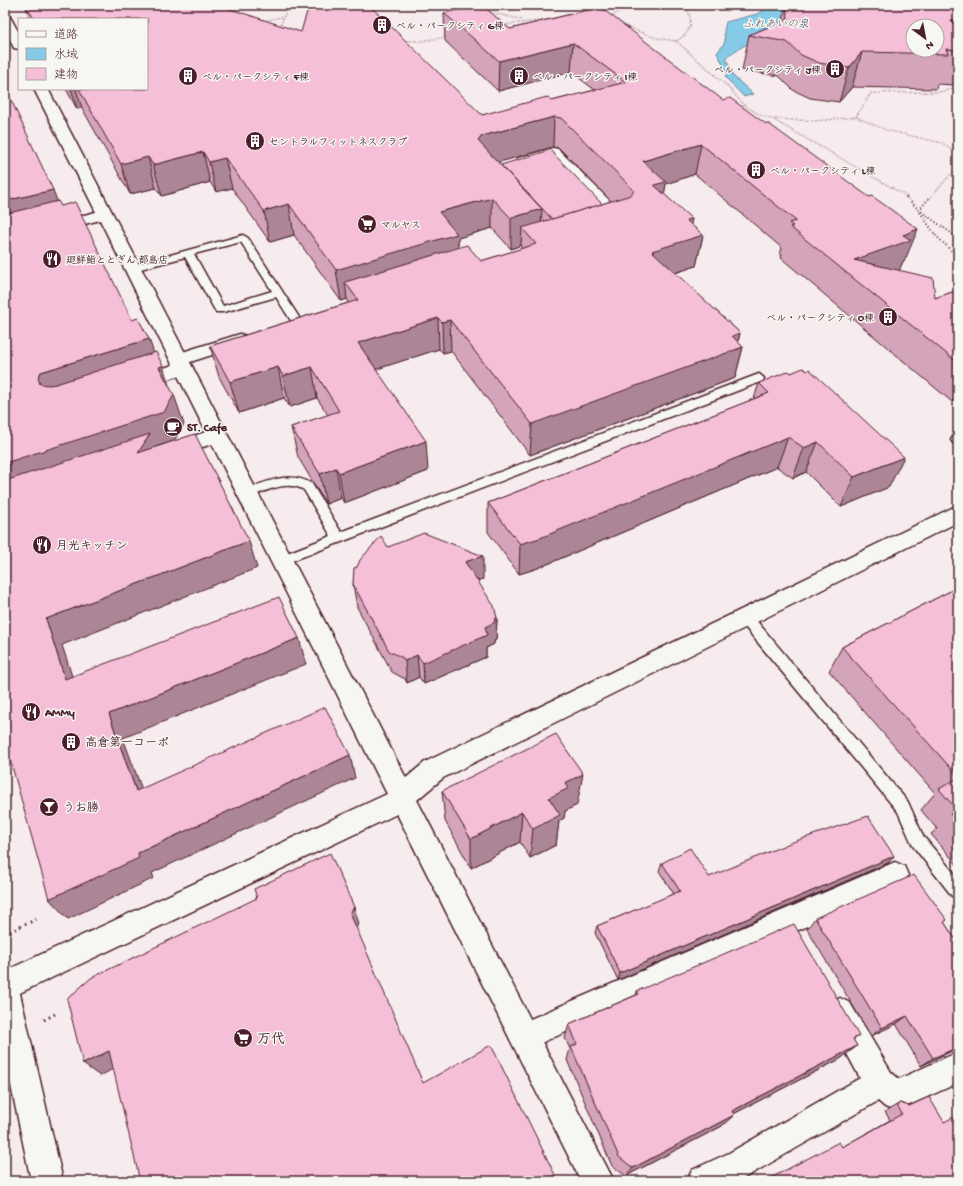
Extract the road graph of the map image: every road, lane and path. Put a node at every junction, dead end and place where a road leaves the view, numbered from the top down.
1 (292, 5) edge
2 (468, 5) edge
3 (611, 5) edge
4 (622, 5) edge
5 (724, 5) edge
6 (687, 8) junction
7 (479, 9) edge
8 (484, 11) edge
9 (619, 11) junction
10 (283, 17) junction
11 (608, 17) edge
12 (5, 18) edge
13 (526, 20) junction
14 (549, 20) edge
15 (261, 21) edge
16 (616, 23) edge
17 (495, 26) edge
18 (278, 30) edge
19 (450, 36) dead end
20 (398, 41) edge
21 (676, 41) junction
22 (18, 43) edge
23 (958, 88) edge
24 (43, 90) edge
25 (745, 106) junction
26 (738, 108) edge
27 (856, 117) junction
28 (772, 119) junction
29 (958, 155) edge
30 (509, 165) edge
31 (958, 166) edge
32 (919, 210) junction
33 (105, 214) junction
34 (598, 228) edge
35 (958, 238) edge
36 (5, 240) edge
37 (188, 253) junction
38 (958, 257) edge
39 (133, 268) junction
40 (278, 293) junction
41 (297, 322) edge
42 (253, 336) edge
43 (181, 363) junction
44 (759, 378) dead end
45 (122, 387) edge
46 (218, 435) junction
47 (153, 457) edge
48 (248, 493) junction
49 (958, 513) edge
50 (338, 538) junction
51 (281, 560) junction
52 (745, 617) junction
53 (403, 798) junction
54 (895, 875) dead end
55 (958, 890) edge
56 (37, 919) dead end
57 (5, 934) edge
58 (5, 987) edge
59 (825, 989) edge
60 (524, 1036) junction
61 (958, 1067) edge
62 (880, 1083) junction
63 (47, 1181) edge
64 (598, 1181) edge
65 (703, 1181) edge

1 - 10 path
2 - 7 path
3 - 9 path
4 - 9 path
5 - 6 path
6 - 9 path
6 - 21 path
8 - 13 path
9 - 11 path
10 - 15 path
10 - 18 path
12 - 22 street
13 - 14 path
13 - 17 path
16 - 21 path
19 - 20 path
21 - 25 path
23 - 27 path
24 - 33 street
25 - 26 path
25 - 28 path
27 - 28 path
27 - 29 path
28 - 32 path
30 - 34 street
31 - 32 path
32 - 35 path
32 - 38 path
33 - 36 street
33 - 39 street
37 - 39 lane
37 - 40 lane
37 - 40 lane
39 - 43 street
40 - 41 lane
42 - 43 street
43 - 45 street
43 - 46 street
44 - 50 lane
46 - 47 street
46 - 48 street
48 - 50 lane
48 - 51 street
49 - 52 street
50 - 51 lane
51 - 53 street
52 - 53 street
52 - 55 lane
53 - 58 street
53 - 60 street
54 - 60 street
56 - 57 path
58 - 63 street
59 - 62 street
60 - 64 street
61 - 62 street
62 - 65 street

